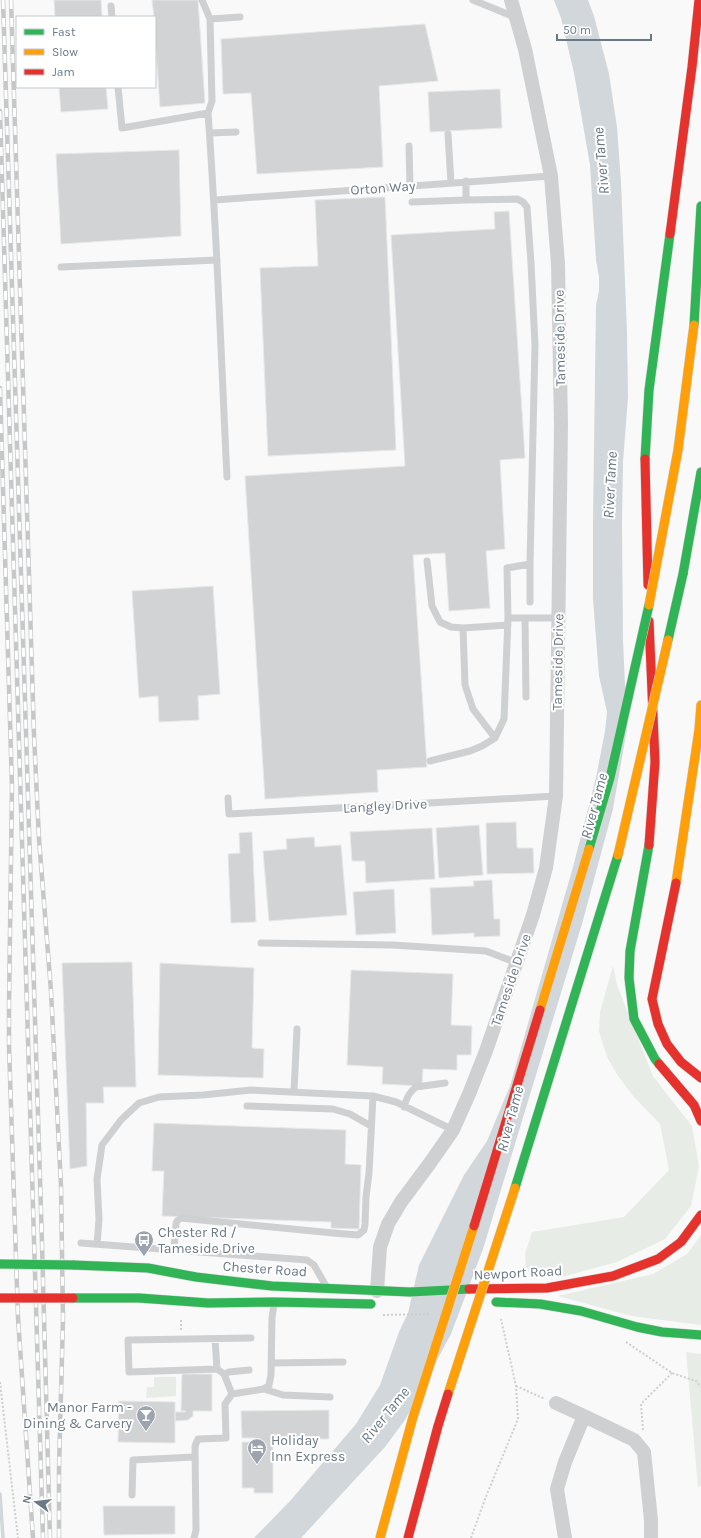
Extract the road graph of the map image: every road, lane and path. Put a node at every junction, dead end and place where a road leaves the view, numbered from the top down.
1 (202, 0) edge
2 (473, 0) edge
3 (511, 0) edge
4 (699, 0) edge
5 (111, 6) dead end
6 (112, 16) edge
7 (240, 17) dead end
8 (517, 18) junction
9 (210, 19) junction
10 (118, 88) edge
11 (208, 114) junction
12 (236, 132) dead end
13 (210, 133) junction
14 (448, 134) dead end
15 (409, 146) dead end
16 (551, 176) junction
17 (466, 181) junction
18 (451, 182) junction
19 (410, 186) junction
20 (215, 200) junction
21 (466, 200) junction
22 (412, 202) dead end
23 (701, 206) edge
24 (217, 260) junction
25 (61, 266) dead end
26 (701, 472) edge
27 (227, 477) dead end
28 (427, 560) dead end
29 (530, 564) junction
30 (530, 602) dead end
31 (525, 618) junction
32 (558, 618) junction
33 (508, 622) junction
34 (463, 628) junction
35 (526, 697) dead end
36 (701, 705) edge
37 (495, 738) junction
38 (430, 761) dead end
39 (556, 796) junction
40 (228, 798) dead end
41 (261, 943) dead end
42 (517, 963) junction
43 (297, 1030) dead end
44 (701, 1078) edge
45 (446, 1083) dead end
46 (294, 1091) junction
47 (373, 1096) junction
48 (247, 1106) dead end
49 (404, 1106) junction
50 (701, 1121) edge
51 (371, 1126) junction
52 (453, 1130) junction
53 (701, 1215) edge
54 (81, 1243) dead end
55 (97, 1244) junction
56 (174, 1250) junction
57 (0, 1264) edge
58 (327, 1288) junction
59 (410, 1292) joint
60 (0, 1298) edge
61 (377, 1298) junction
62 (274, 1302) junction
63 (438, 1304) dead end
64 (182, 1314) dead end
65 (500, 1316) dead end
66 (181, 1333) dead end
67 (701, 1335) edge
68 (251, 1338) dead end
69 (215, 1339) junction
70 (621, 1339) dead end
71 (343, 1362) dead end
72 (271, 1363) junction
73 (217, 1369) junction
74 (250, 1370) dead end
75 (672, 1373) junction
76 (224, 1374) junction
77 (0, 1382) edge
78 (516, 1386) junction
79 (701, 1387) edge
80 (264, 1389) junction
81 (232, 1394) junction
82 (330, 1397) dead end
83 (556, 1403) joint
84 (584, 1416) junction
85 (644, 1452) junction
86 (194, 1457) junction
87 (132, 1495) dead end
88 (18, 1538) edge
89 (194, 1538) edge
90 (380, 1538) edge
91 (408, 1538) edge
92 (471, 1538) edge
93 (565, 1538) edge
94 (651, 1538) edge

1 - 9 lane
2 - 8 lane
3 - 8 street, Tameside Drive
4 - 50 highway
5 - 6 lane
7 - 9 lane
8 - 16 street, Tameside Drive
9 - 11 lane
10 - 11 lane
11 - 13 lane
12 - 13 lane
13 - 20 lane
14 - 18 lane
15 - 19 lane
16 - 17 lane, Orton Way
16 - 32 street, Tameside Drive
17 - 18 lane, Orton Way
17 - 21 lane
18 - 19 lane, Orton Way
19 - 20 lane, Orton Way
20 - 24 lane
21 - 22 lane
21 - 29 lane
23 - 90 highway, bridge
24 - 25 lane
24 - 27 lane
26 - 91 highway, bridge
28 - 34 lane
29 - 30 lane
29 - 33 lane
31 - 32 lane
31 - 33 lane
31 - 35 lane
32 - 39 street, Tameside Drive
33 - 34 lane
33 - 37 lane
34 - 37 lane
36 - 44 highway
37 - 38 lane
39 - 40 lane, Langley Drive
39 - 42 street, Tameside Drive
41 - 42 lane
42 - 52 street, Tameside Drive
43 - 46 lane
45 - 49 lane
46 - 47 lane
46 - 55 lane
47 - 49 lane
47 - 51 lane
48 - 51 lane
49 - 52 lane
51 - 56 lane
52 - 61 street, Tameside Drive
53 - 59 highway, Newport Road, bridge
54 - 55 lane
55 - 56 lane
56 - 58 lane
57 - 58 highway, Chester Road, bridge
58 - 61 highway, Chester Road
59 - 61 highway, Chester Road
60 - 62 highway, Chester Road, bridge
61 - 62 highway, Chester Road
62 - 72 lane
63 - 67 highway, Newport Road
64 - 66 path
65 - 78 path
68 - 69 lane
69 - 73 lane
69 - 73 lane
70 - 75 path
71 - 72 lane
72 - 80 lane
73 - 76 lane
74 - 76 lane
75 - 79 path
75 - 85 path
76 - 81 lane
77 - 88 path
78 - 83 path
78 - 92 path
80 - 81 lane
80 - 82 lane
81 - 86 lane
83 - 84 street
84 - 85 street
84 - 93 street
85 - 94 street
86 - 87 lane
86 - 89 lane

